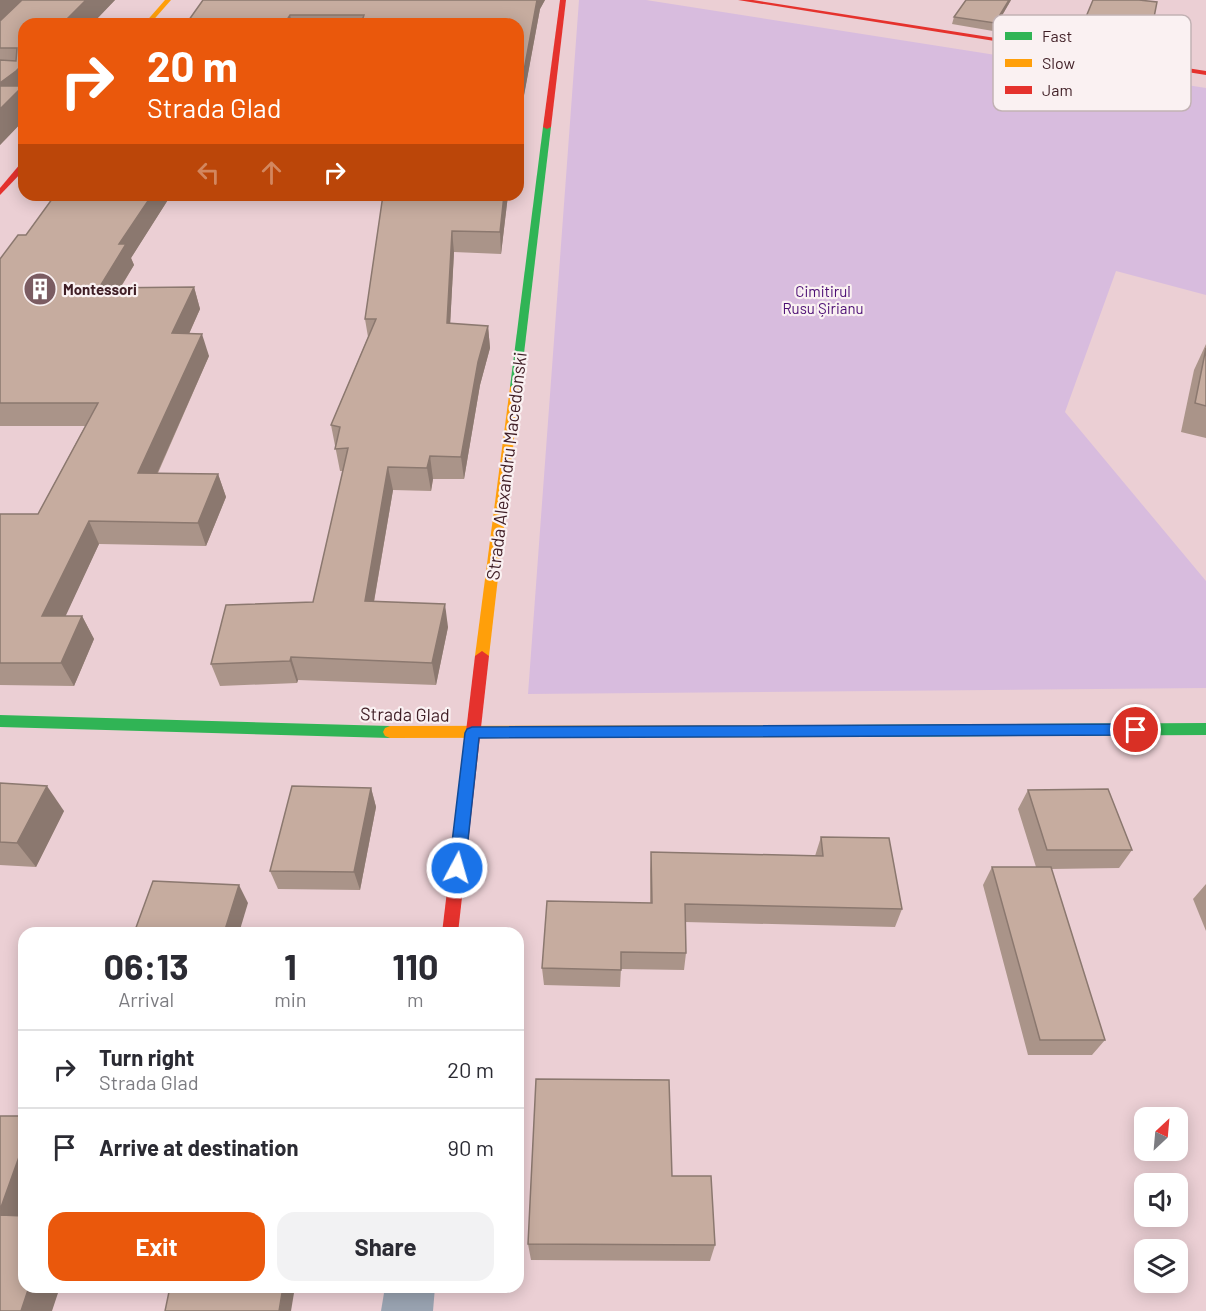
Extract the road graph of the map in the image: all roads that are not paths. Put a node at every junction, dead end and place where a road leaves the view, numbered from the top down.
1 (168, 0) edge
2 (563, 0) edge
3 (741, 0) edge
4 (152, 18) edge
5 (993, 40) edge
6 (1191, 71) edge
7 (1206, 73) edge
8 (18, 172) edge
9 (0, 193) edge
10 (0, 721) edge
11 (1206, 729) edge
12 (472, 733) junction
13 (451, 927) edge
14 (409, 1293) edge
15 (407, 1311) edge

1 - 4 street
2 - 12 street, Strada Alexandru Macedonski
3 - 5 street
6 - 7 street
8 - 9 street
10 - 12 street, Strada Glad
11 - 12 street, Strada Glad
12 - 13 street, Strada Alexandru Macedonski
14 - 15 street

